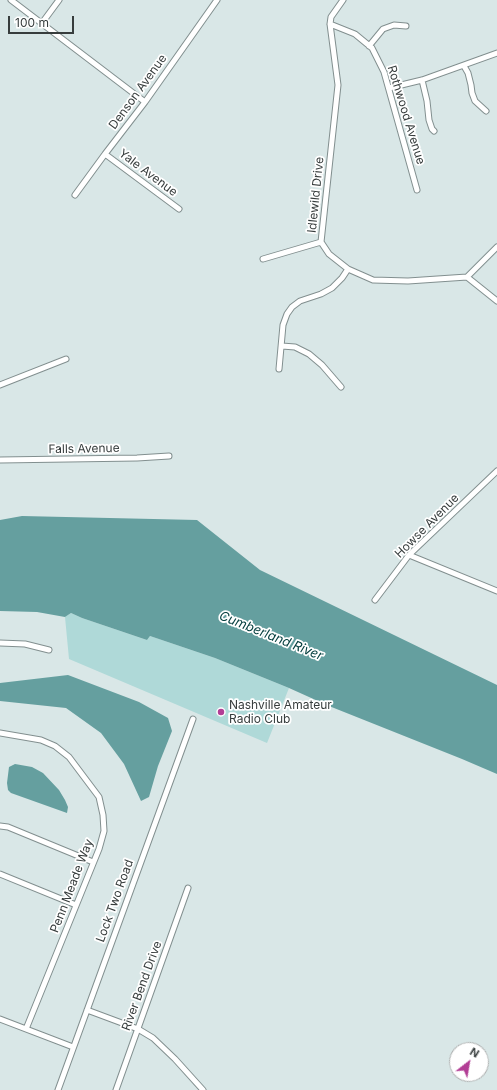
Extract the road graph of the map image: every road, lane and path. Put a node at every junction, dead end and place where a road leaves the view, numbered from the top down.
1 (11, 0) edge
2 (59, 0) edge
3 (217, 0) edge
4 (343, 0) edge
5 (42, 23) junction
6 (330, 24) junction
7 (406, 26) dead end
8 (369, 46) junction
9 (497, 53) edge
10 (464, 66) junction
11 (422, 80) junction
12 (389, 88) junction
13 (144, 102) junction
14 (486, 110) dead end
15 (434, 131) dead end
16 (105, 154) junction
17 (417, 190) dead end
18 (75, 195) dead end
19 (179, 209) dead end
20 (320, 242) junction
21 (497, 247) edge
22 (263, 259) dead end
23 (348, 269) junction
24 (467, 277) junction
25 (497, 301) edge
26 (282, 346) junction
27 (66, 359) dead end
28 (279, 368) dead end
29 (0, 385) edge
30 (341, 387) dead end
31 (169, 456) dead end
32 (0, 460) edge
33 (497, 471) edge
34 (409, 555) junction
35 (497, 591) edge
36 (376, 600) dead end
37 (0, 643) edge
38 (49, 650) dead end
39 (192, 719) dead end
40 (0, 733) edge
41 (0, 826) edge
42 (93, 862) junction
43 (0, 874) edge
44 (188, 888) dead end
45 (76, 905) junction
46 (87, 1010) junction
47 (0, 1019) edge
48 (26, 1029) junction
49 (138, 1029) junction
50 (73, 1047) junction
51 (58, 1090) edge
52 (116, 1090) edge
53 (203, 1090) edge

1 - 5 street
2 - 5 street
3 - 13 street, Denson Avenue
4 - 6 street
5 - 13 street
6 - 8 street, Rothwood Avenue
6 - 20 street, Idlewild Drive
7 - 8 street
8 - 12 street, Rothwood Avenue
9 - 10 street
10 - 11 street
10 - 14 street
11 - 12 street
11 - 15 street
12 - 17 street, Rothwood Avenue
13 - 16 street, Denson Avenue
16 - 18 street, Denson Avenue
16 - 19 street, Yale Avenue
20 - 22 street
20 - 23 street, Idlewild Drive
21 - 24 street
23 - 24 street, Idlewild Drive
23 - 26 street
24 - 25 street
26 - 28 street
26 - 30 street
27 - 29 street
31 - 32 street, Falls Avenue
33 - 34 street, Howse Avenue
34 - 35 street
34 - 36 street, Howse Avenue
37 - 38 street
39 - 46 street, Lock Two Road
40 - 42 street, Penn Meade Way
41 - 42 street
42 - 45 street, Penn Meade Way
43 - 45 street
44 - 49 street, River Bend Drive
45 - 48 street, Penn Meade Way
46 - 49 street
46 - 50 street, Lock Two Road
47 - 48 street
48 - 50 street
49 - 52 street, River Bend Drive
49 - 53 street
50 - 51 street, Lock Two Road

